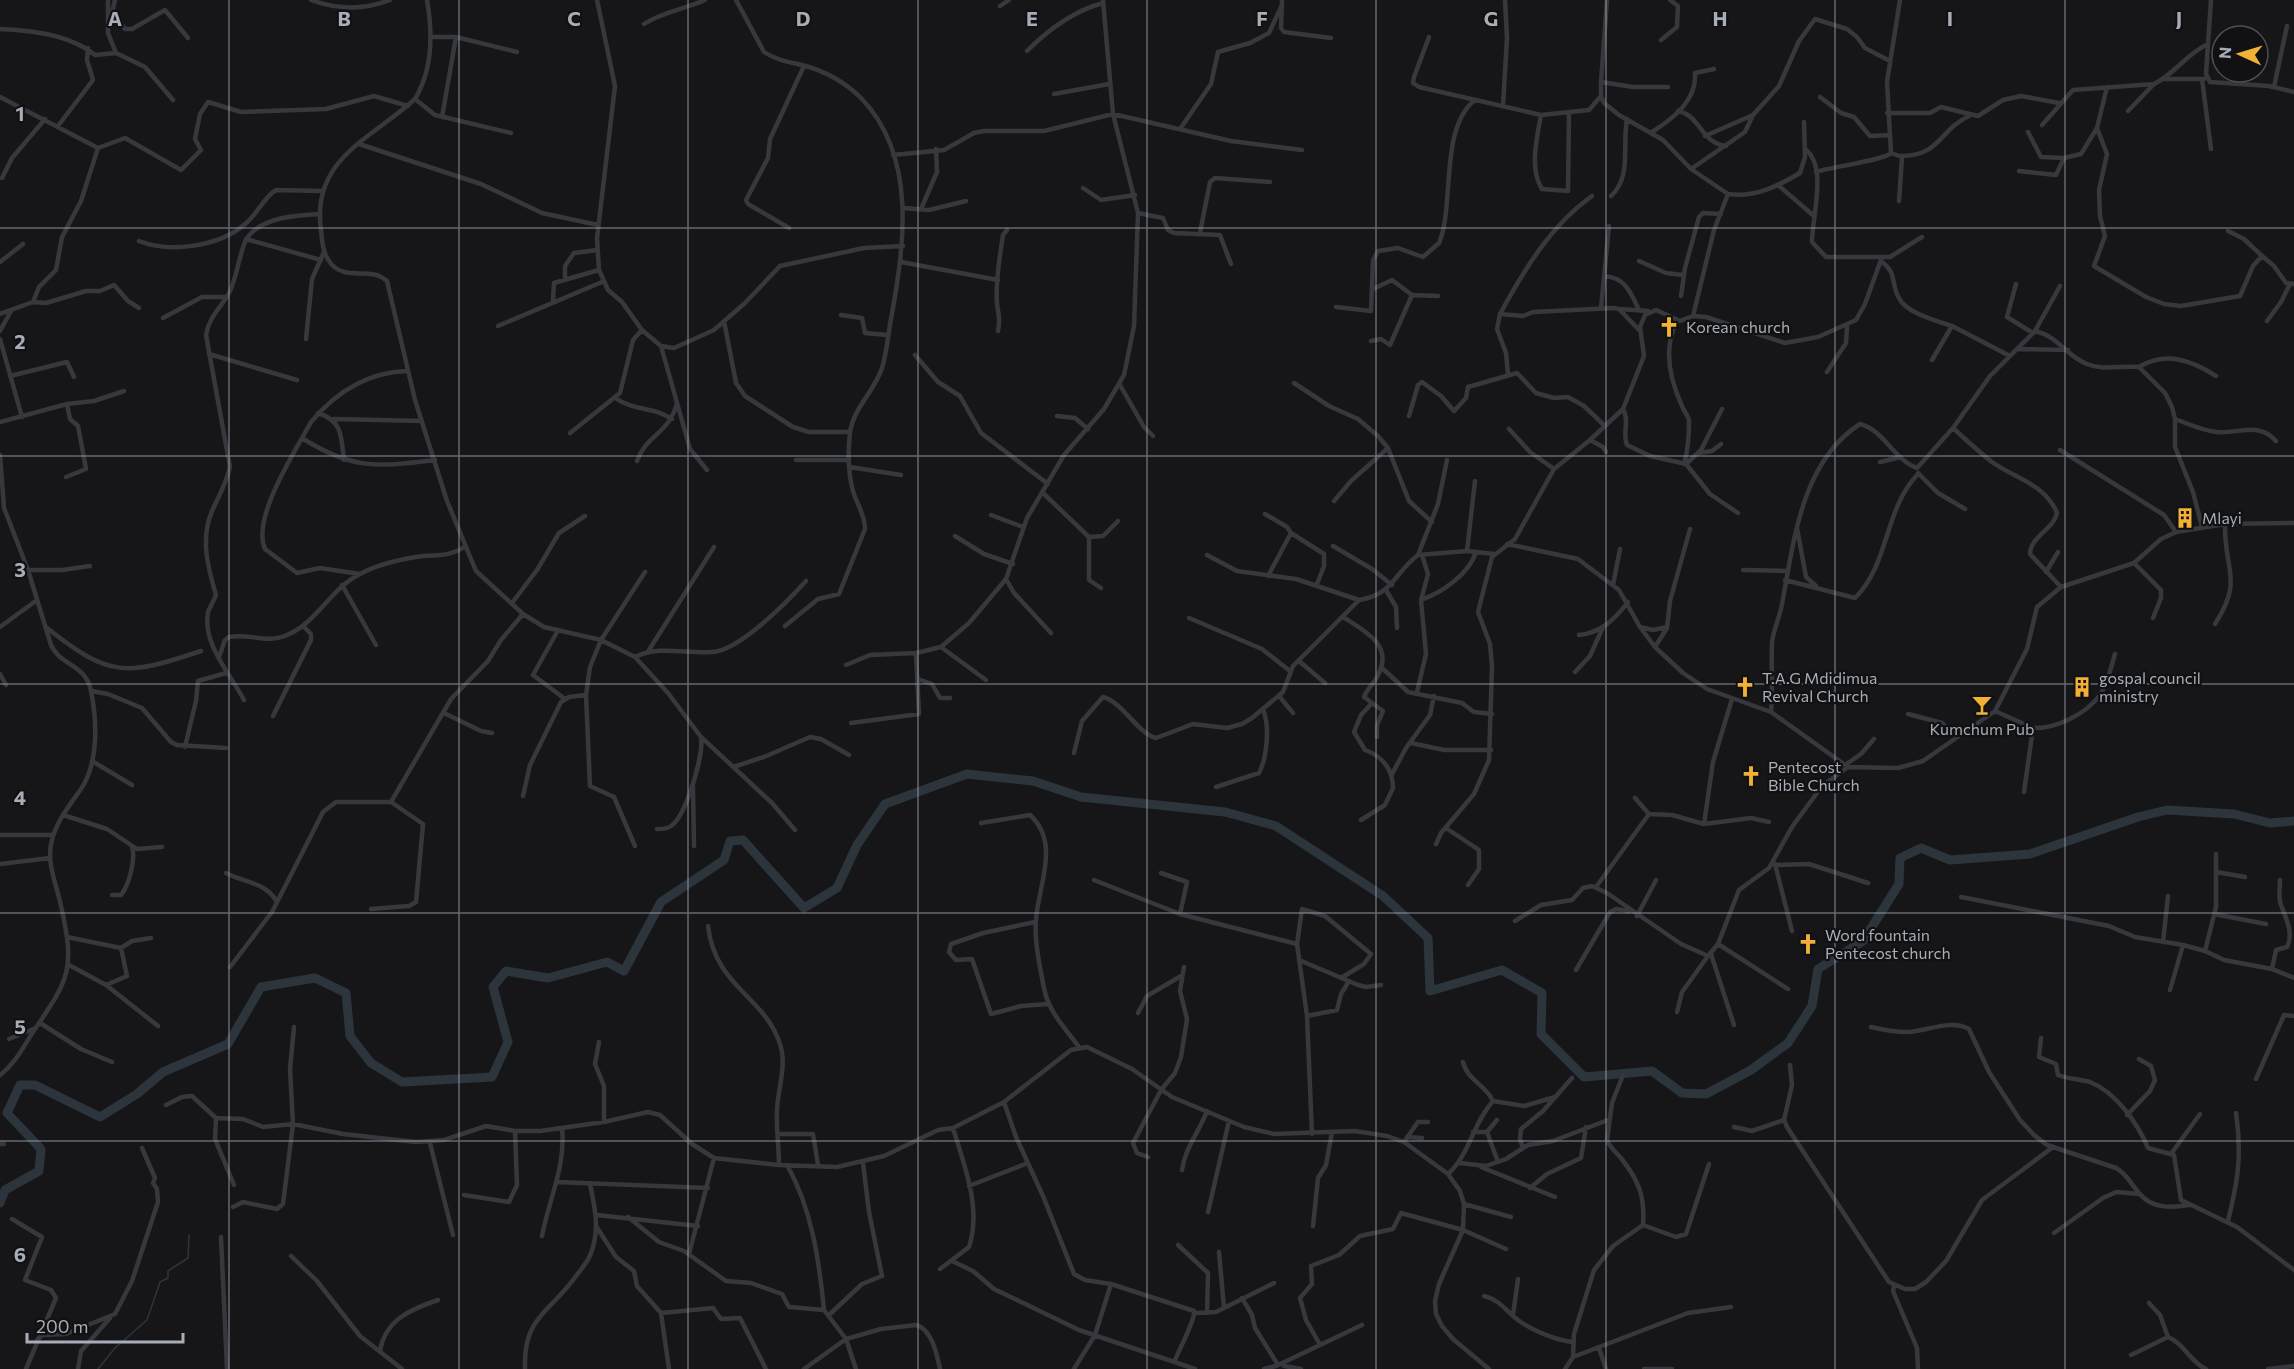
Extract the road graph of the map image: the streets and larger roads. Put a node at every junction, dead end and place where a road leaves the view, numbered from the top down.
1 (108, 0) edge
2 (115, 0) edge
3 (311, 0) edge
4 (390, 0) edge
5 (427, 0) edge
6 (597, 0) edge
7 (705, 0) edge
8 (736, 0) edge
9 (1009, 0) edge
10 (1505, 0) edge
11 (1607, 0) edge
12 (1670, 0) edge
13 (1900, 0) edge
14 (2211, 0) edge
15 (1103, 2) edge
16 (1282, 3) edge
17 (1000, 6) dead end
18 (644, 24) dead end
19 (2287, 26) dead end
20 (0, 29) edge
21 (431, 37) junction
22 (456, 37) junction
23 (1429, 37) dead end
24 (188, 38) dead end
25 (1331, 38) dead end
26 (1661, 40) dead end
27 (2208, 44) junction
28 (88, 48) junction
29 (1027, 51) dead end
30 (517, 52) dead end
31 (116, 53) junction
32 (1890, 61) junction
33 (804, 66) junction
34 (1714, 69) dead end
35 (2165, 79) junction
36 (2204, 79) junction
37 (1601, 82) junction
38 (1109, 84) junction
39 (2154, 84) junction
40 (1668, 87) dead end
41 (2107, 87) junction
42 (2274, 87) junction
43 (2294, 92) edge
44 (1054, 94) dead end
45 (1600, 96) junction
46 (0, 97) edge
47 (1820, 97) dead end
48 (415, 99) junction
49 (173, 100) dead end
50 (1475, 100) junction
51 (2059, 103) junction
52 (1503, 105) junction
53 (408, 106) junction
54 (1678, 111) junction
55 (2128, 111) dead end
56 (1887, 113) junction
57 (1113, 114) junction
58 (1569, 114) junction
59 (1541, 115) junction
60 (1753, 115) junction
61 (1971, 116) junction
62 (442, 117) junction
63 (45, 119) junction
64 (1627, 119) junction
65 (1804, 122) dead end
66 (2042, 125) dead end
67 (58, 126) junction
68 (2097, 128) junction
69 (1180, 129) junction
70 (1652, 132) junction
71 (2028, 132) dead end
72 (511, 133) dead end
73 (1890, 135) junction
74 (1705, 136) junction
75 (359, 144) junction
76 (1726, 146) junction
77 (98, 148) junction
78 (1805, 148) junction
79 (936, 149) junction
80 (2211, 149) dead end
81 (1302, 150) dead end
82 (1891, 153) junction
83 (893, 155) junction
84 (1901, 156) junction
85 (2064, 158) junction
86 (1691, 169) junction
87 (2019, 171) dead end
88 (1816, 172) junction
89 (2, 178) dead end
90 (1270, 182) dead end
91 (1779, 186) junction
92 (1083, 188) dead end
93 (322, 191) junction
94 (1728, 194) junction
95 (1135, 195) junction
96 (1592, 196) dead end
97 (1611, 196) dead end
98 (966, 201) dead end
99 (1899, 201) dead end
100 (903, 208) junction
101 (921, 209) junction
102 (1138, 213) junction
103 (320, 214) junction
104 (1721, 214) junction
105 (1814, 216) junction
106 (598, 225) junction
107 (1609, 226) dead end
108 (789, 228) dead end
109 (1007, 230) dead end
110 (2228, 231) dead end
111 (1200, 233) junction
112 (1922, 237) dead end
113 (246, 239) junction
114 (139, 242) dead end
115 (23, 244) dead end
116 (903, 246) junction
117 (597, 250) junction
118 (324, 252) junction
119 (2262, 256) junction
120 (1881, 259) junction
121 (321, 260) junction
122 (901, 261) junction
123 (1639, 261) dead end
124 (0, 262) edge
125 (1231, 264) dead end
126 (599, 270) junction
127 (1683, 275) junction
128 (1604, 276) junction
129 (565, 279) junction
130 (998, 280) junction
131 (602, 282) junction
132 (2016, 284) dead end
133 (2292, 284) edge
134 (2060, 286) dead end
135 (1373, 289) junction
136 (1412, 295) junction
137 (1438, 296) dead end
138 (1681, 296) dead end
139 (227, 297) junction
140 (553, 301) junction
141 (33, 302) junction
142 (139, 308) dead end
143 (1336, 308) dead end
144 (1601, 308) junction
145 (1619, 309) junction
146 (1639, 310) junction
147 (11, 311) junction
148 (1648, 311) junction
149 (0, 314) edge
150 (1500, 314) junction
151 (841, 315) dead end
152 (1693, 315) junction
153 (162, 318) dead end
154 (724, 321) junction
155 (1677, 321) junction
156 (2267, 321) dead end
157 (498, 326) dead end
158 (1846, 326) junction
159 (1952, 326) junction
160 (0, 330) edge
161 (642, 330) junction
162 (998, 331) dead end
163 (1641, 332) junction
164 (2034, 332) junction
165 (887, 335) junction
166 (0, 339) edge
167 (306, 339) dead end
168 (1371, 341) dead end
169 (661, 346) junction
170 (2017, 349) junction
171 (2068, 350) junction
172 (209, 354) junction
173 (915, 355) dead end
174 (2010, 356) junction
175 (1932, 360) dead end
176 (2139, 367) junction
177 (408, 371) junction
178 (1827, 372) dead end
179 (1509, 374) junction
180 (10, 376) junction
181 (2216, 376) dead end
182 (74, 377) dead end
183 (297, 380) dead end
184 (1294, 382) dead end
185 (1120, 385) junction
186 (124, 391) dead end
187 (615, 398) junction
188 (678, 400) junction
189 (67, 404) junction
190 (1623, 409) junction
191 (1722, 409) dead end
192 (318, 413) junction
193 (1057, 416) dead end
194 (1409, 416) dead end
195 (22, 417) junction
196 (334, 419) junction
197 (672, 419) junction
198 (2175, 419) junction
199 (422, 421) junction
200 (0, 422) edge
201 (1605, 426) junction
202 (1953, 428) junction
203 (1088, 429) junction
204 (1509, 429) dead end
205 (850, 432) junction
206 (570, 433) dead end
207 (1153, 436) dead end
208 (302, 438) junction
209 (1590, 440) junction
210 (2276, 441) dead end
211 (1721, 444) dead end
212 (1388, 448) junction
213 (2060, 450) dead end
214 (1606, 452) dead end
215 (1698, 453) junction
216 (0, 455) edge
217 (1901, 457) junction
218 (344, 460) junction
219 (435, 460) junction
220 (796, 460) dead end
221 (849, 460) junction
222 (1447, 460) dead end
223 (637, 461) dead end
224 (1880, 462) dead end
225 (1685, 464) junction
226 (850, 467) junction
227 (1554, 469) junction
228 (707, 470) dead end
229 (1917, 471) junction
230 (901, 476) dead end
231 (66, 477) dead end
232 (1475, 481) dead end
233 (1048, 484) junction
234 (1043, 493) junction
235 (1, 498) edge
236 (1334, 501) dead end
237 (1965, 509) dead end
238 (1738, 513) dead end
239 (1265, 514) dead end
240 (991, 515) dead end
241 (585, 516) dead end
242 (1118, 521) dead end
243 (1432, 522) junction
244 (2294, 523) edge
245 (2225, 524) junction
246 (1797, 525) junction
247 (1023, 527) junction
248 (2202, 527) junction
249 (1690, 529) dead end
250 (2176, 532) junction
251 (1291, 533) junction
252 (955, 536) dead end
253 (1089, 537) junction
254 (1507, 544) junction
255 (1333, 546) dead end
256 (464, 547) junction
257 (714, 548) dead end
258 (1620, 549) dead end
259 (1467, 551) junction
260 (1476, 552) junction
261 (2058, 552) dead end
262 (1207, 555) dead end
263 (1420, 555) junction
264 (1494, 555) junction
265 (2134, 563) junction
266 (1013, 564) junction
267 (90, 566) dead end
268 (28, 570) junction
269 (1743, 570) dead end
270 (1786, 571) junction
271 (645, 572) dead end
272 (2046, 572) junction
273 (360, 573) junction
274 (1268, 576) junction
275 (1006, 579) junction
276 (1785, 580) junction
277 (806, 581) dead end
278 (1317, 584) junction
279 (342, 585) junction
280 (1392, 585) junction
281 (1613, 585) junction
282 (1816, 586) junction
283 (2061, 587) junction
284 (1101, 588) dead end
285 (1386, 591) junction
286 (37, 600) junction
287 (1359, 600) junction
288 (1421, 600) junction
289 (1628, 602) junction
290 (512, 603) junction
291 (523, 614) junction
292 (1343, 617) junction
293 (1189, 618) dead end
294 (2153, 618) dead end
295 (2215, 624) dead end
296 (303, 626) junction
297 (785, 626) dead end
298 (0, 627) edge
299 (1603, 627) junction
300 (1640, 627) junction
301 (1667, 627) junction
302 (47, 628) junction
303 (1397, 628) dead end
304 (557, 632) junction
305 (1051, 633) dead end
306 (1579, 635) dead end
307 (601, 639) junction
308 (376, 645) dead end
309 (941, 647) junction
310 (1655, 647) junction
311 (649, 650) junction
312 (201, 651) dead end
313 (916, 653) junction
314 (2115, 654) dead end
315 (635, 657) junction
316 (219, 658) junction
317 (1299, 661) junction
318 (846, 665) dead end
319 (1382, 668) junction
320 (226, 672) junction
321 (1290, 672) junction
322 (1575, 672) dead end
323 (0, 674) edge
324 (918, 679) junction
325 (986, 680) dead end
326 (1325, 683) dead end
327 (6, 684) dead end
328 (91, 691) junction
329 (1417, 692) junction
330 (586, 695) junction
331 (1279, 696) junction
332 (1434, 696) junction
333 (950, 698) dead end
334 (565, 699) junction
335 (1732, 699) junction
336 (244, 700) dead end
337 (1372, 703) junction
338 (1263, 710) junction
339 (1995, 711) junction
340 (1771, 712) junction
341 (444, 713) junction
342 (1293, 713) dead end
343 (1492, 714) junction
344 (1908, 714) dead end
345 (273, 716) dead end
346 (851, 723) dead end
347 (2033, 728) junction
348 (492, 734) dead end
349 (1957, 736) junction
350 (701, 737) junction
351 (1377, 737) dead end
352 (1874, 739) dead end
353 (1411, 743) junction
354 (185, 747) junction
355 (226, 748) dead end
356 (1491, 750) junction
357 (1074, 753) dead end
358 (849, 755) dead end
359 (92, 760) junction
360 (1847, 766) junction
361 (733, 767) junction
362 (1391, 776) junction
363 (132, 785) dead end
364 (693, 787) junction
365 (1216, 787) dead end
366 (2024, 792) dead end
367 (523, 796) dead end
368 (1635, 798) dead end
369 (391, 802) junction
370 (1649, 814) junction
371 (63, 815) junction
372 (1361, 820) dead end
373 (1769, 822) dead end
374 (981, 823) dead end
375 (1704, 824) junction
376 (1446, 828) junction
377 (657, 829) dead end
378 (795, 830) dead end
379 (53, 835) junction
380 (0, 836) edge
381 (1436, 844) dead end
382 (635, 846) dead end
383 (694, 846) dead end
384 (132, 847) junction
385 (162, 847) dead end
386 (2216, 854) dead end
387 (50, 858) junction
388 (1775, 863) junction
389 (0, 864) edge
390 (2216, 872) junction
391 (226, 873) dead end
392 (1161, 873) dead end
393 (2245, 877) dead end
394 (1094, 880) dead end
395 (1656, 880) dead end
396 (2280, 880) dead end
397 (1868, 883) dead end
398 (1468, 885) dead end
399 (1596, 887) junction
400 (112, 896) dead end
401 (2168, 896) dead end
402 (1961, 897) dead end
403 (277, 902) junction
404 (371, 909) dead end
405 (1630, 911) junction
406 (1180, 914) junction
407 (2214, 914) junction
408 (1637, 916) junction
409 (1515, 921) dead end
410 (1035, 922) junction
411 (2266, 924) dead end
412 (708, 926) dead end
413 (1792, 931) dead end
414 (67, 937) junction
415 (151, 938) dead end
416 (2163, 942) junction
417 (1297, 944) junction
418 (1718, 944) junction
419 (2183, 945) junction
420 (121, 948) junction
421 (2205, 951) junction
422 (1709, 955) junction
423 (1299, 960) junction
424 (69, 965) junction
425 (230, 966) dead end
426 (1184, 967) dead end
427 (2272, 969) junction
428 (1576, 970) dead end
429 (1181, 976) junction
430 (1341, 978) junction
431 (2294, 978) edge
432 (1349, 981) junction
433 (106, 985) junction
434 (1381, 985) dead end
435 (1788, 989) dead end
436 (2170, 990) dead end
437 (1048, 1004) junction
438 (1677, 1012) dead end
439 (1138, 1013) dead end
440 (1307, 1016) junction
441 (2294, 1016) edge
442 (40, 1023) junction
443 (1734, 1025) dead end
444 (158, 1026) dead end
445 (294, 1027) dead end
446 (1871, 1027) dead end
447 (36, 1028) junction
448 (2041, 1038) dead end
449 (9, 1039) dead end
450 (599, 1042) dead end
451 (1079, 1047) junction
452 (2139, 1059) dead end
453 (112, 1062) dead end
454 (1463, 1062) dead end
455 (1790, 1065) dead end
456 (0, 1075) edge
457 (1623, 1075) dead end
458 (1572, 1078) dead end
459 (2256, 1079) dead end
460 (1161, 1090) junction
461 (1555, 1097) junction
462 (1493, 1101) junction
463 (1004, 1102) junction
464 (166, 1106) dead end
465 (1207, 1111) junction
466 (2236, 1113) dead end
467 (2200, 1114) dead end
468 (2127, 1115) junction
469 (216, 1118) junction
470 (1497, 1120) dead end
471 (1608, 1120) junction
472 (1784, 1120) junction
473 (1229, 1121) junction
474 (604, 1122) junction
475 (1428, 1122) dead end
476 (293, 1124) junction
477 (1586, 1127) junction
478 (1734, 1127) dead end
479 (562, 1128) junction
480 (953, 1128) junction
481 (515, 1131) junction
482 (1332, 1132) junction
483 (1473, 1132) junction
484 (1487, 1132) junction
485 (779, 1134) junction
486 (1312, 1134) junction
487 (1407, 1137) junction
488 (1422, 1138) dead end
489 (1404, 1142) junction
490 (429, 1143) junction
491 (2053, 1147) junction
492 (142, 1148) dead end
493 (1523, 1148) junction
494 (2171, 1154) junction
495 (1148, 1157) dead end
496 (714, 1158) junction
497 (1498, 1162) junction
498 (863, 1163) junction
499 (1028, 1163) junction
500 (1460, 1163) junction
501 (1709, 1164) dead end
502 (779, 1165) junction
503 (787, 1165) junction
504 (818, 1165) junction
505 (1481, 1167) junction
506 (1182, 1170) dead end
507 (1448, 1173) junction
508 (557, 1182) junction
509 (590, 1184) junction
510 (234, 1185) dead end
511 (969, 1186) junction
512 (708, 1188) junction
513 (1530, 1188) junction
514 (2139, 1194) junction
515 (464, 1195) dead end
516 (1556, 1197) dead end
517 (1464, 1204) junction
518 (2189, 1205) junction
519 (234, 1207) dead end
520 (1208, 1212) dead end
521 (597, 1215) junction
522 (1511, 1216) dead end
523 (627, 1217) junction
524 (12, 1219) dead end
525 (2228, 1221) junction
526 (1643, 1225) junction
527 (596, 1226) junction
528 (698, 1226) junction
529 (1313, 1226) dead end
530 (1462, 1230) junction
531 (2054, 1233) dead end
532 (453, 1235) dead end
533 (542, 1236) dead end
534 (221, 1237) dead end
535 (1178, 1245) dead end
536 (1506, 1249) dead end
537 (1219, 1252) dead end
538 (689, 1254) junction
539 (291, 1256) dead end
540 (952, 1261) junction
541 (940, 1269) dead end
542 (2294, 1270) edge
543 (1518, 1279) dead end
544 (1274, 1283) dead end
545 (1111, 1284) junction
546 (1894, 1286) junction
547 (1484, 1296) dead end
548 (1242, 1298) junction
549 (438, 1300) dead end
550 (2149, 1303) dead end
551 (1731, 1306) dead end
552 (1224, 1308) junction
553 (824, 1310) junction
554 (661, 1313) junction
555 (1196, 1313) junction
556 (1206, 1313) junction
557 (829, 1315) junction
558 (1513, 1316) junction
559 (111, 1317) junction
560 (1362, 1325) dead end
561 (1095, 1335) junction
562 (2168, 1337) junction
563 (37, 1340) junction
564 (846, 1340) junction
565 (1574, 1342) junction
566 (1319, 1343) junction
567 (1599, 1348) junction
568 (380, 1351) junction
569 (2131, 1354) dead end
570 (1295, 1357) junction
571 (1573, 1357) junction
572 (1175, 1360) junction
573 (1278, 1365) junction
574 (1284, 1365) edge
575 (2294, 1366) edge
576 (2201, 1368) edge
577 (26, 1369) edge
578 (78, 1369) edge
579 (227, 1369) edge
580 (402, 1369) edge
581 (525, 1369) edge
582 (669, 1369) edge
583 (766, 1369) edge
584 (804, 1369) edge
585 (856, 1369) edge
586 (940, 1369) edge
587 (1074, 1369) edge
588 (1195, 1369) edge
589 (1264, 1369) edge
590 (1301, 1369) edge
591 (1488, 1369) edge
592 (1565, 1369) edge
593 (1606, 1369) edge
594 (1644, 1369) edge
595 (1672, 1369) edge
596 (1918, 1369) edge
597 (2268, 1369) edge

1 - 31 street
2 - 24 street
3 - 4 street
5 - 21 street
6 - 106 street
7 - 18 street
8 - 33 street
9 - 17 street
10 - 52 street
11 - 37 street
12 - 26 street
13 - 32 street
14 - 27 street
15 - 29 street
15 - 38 street
16 - 25 street
16 - 69 street
19 - 42 street
20 - 28 street
21 - 22 street
21 - 48 street
22 - 30 street
22 - 62 street
23 - 50 street
27 - 35 street
27 - 36 street
28 - 31 street
28 - 67 street
31 - 49 street
32 - 56 street
32 - 60 street
33 - 83 street
33 - 108 street
34 - 54 street
35 - 36 street
35 - 39 street
36 - 42 street
36 - 80 street
37 - 40 street
37 - 45 street
38 - 44 street
38 - 57 street
39 - 41 street
39 - 55 street
41 - 51 street
41 - 68 street
42 - 43 street
45 - 58 street
45 - 64 street
46 - 63 street
47 - 73 street
48 - 53 street
48 - 62 street
50 - 52 street
50 - 135 street
51 - 61 street
51 - 66 street
52 - 59 street
53 - 75 street
53 - 77 street
54 - 70 street
54 - 74 street
56 - 61 street
56 - 73 street
57 - 69 street
57 - 79 street
57 - 95 street
58 - 59 street
58 - 59 street
60 - 74 street
60 - 76 street
61 - 84 street
62 - 72 street
63 - 67 street
63 - 89 street
64 - 70 street
64 - 97 street
65 - 78 street
67 - 77 street
68 - 85 street
68 - 119 street
69 - 81 street
70 - 86 street
71 - 85 street
73 - 82 street
74 - 76 street
75 - 93 street
75 - 106 street
76 - 86 street
77 - 141 street
78 - 88 street
78 - 91 street
79 - 83 street
79 - 101 street
82 - 84 street
82 - 88 street
83 - 100 street
84 - 99 street
85 - 87 street
86 - 94 street
88 - 105 street
90 - 111 street
91 - 94 street
91 - 105 street
92 - 95 street
93 - 103 street
93 - 114 street
94 - 104 street
95 - 102 street
96 - 150 street
98 - 101 street
100 - 101 street
100 - 116 street
102 - 111 street
102 - 185 street
103 - 113 street
103 - 118 street
104 - 127 street
104 - 152 street
105 - 120 street
106 - 117 street
107 - 128 street
109 - 130 street
110 - 119 street
111 - 125 street
112 - 120 street
113 - 121 street
113 - 139 street
115 - 124 street
116 - 122 street
116 - 154 street
117 - 126 street
117 - 129 street
118 - 121 street
118 - 177 street
119 - 133 street
120 - 158 street
120 - 159 street
121 - 167 street
122 - 130 street
122 - 165 street
123 - 127 street
126 - 129 street
126 - 131 street
127 - 138 street
128 - 144 street
128 - 146 street
129 - 140 street
130 - 162 street
131 - 140 street
131 - 161 street
132 - 164 street
133 - 156 street
134 - 164 street
135 - 136 street
135 - 143 street
136 - 137 street
136 - 168 street
139 - 153 street
139 - 172 street
140 - 157 street
141 - 142 street
141 - 147 street
144 - 145 street
144 - 150 street
145 - 146 street
145 - 163 street
146 - 148 street
147 - 149 street
147 - 160 street
148 - 155 street
148 - 163 street
150 - 179 street
151 - 165 street
152 - 155 street
152 - 158 street
154 - 169 street
154 - 205 street
155 - 225 street
158 - 178 street
159 - 174 street
159 - 175 street
161 - 169 street
161 - 187 street
163 - 190 street
164 - 170 street
164 - 171 street
165 - 205 street
166 - 180 street
169 - 188 street
170 - 171 street
170 - 174 street
171 - 176 street
172 - 183 street
172 - 316 street
173 - 233 street
174 - 202 street
176 - 181 street
176 - 198 street
177 - 192 street
177 - 199 street
179 - 194 street
179 - 201 street
180 - 182 street
180 - 195 street
184 - 212 street
185 - 203 street
185 - 207 street
186 - 189 street
187 - 197 street
187 - 206 street
188 - 197 street
188 - 228 street
189 - 195 street
189 - 231 street
190 - 201 street
190 - 225 street
191 - 215 street
192 - 196 street
192 - 208 street
193 - 203 street
195 - 200 street
196 - 199 street
196 - 218 street
197 - 223 street
198 - 210 street
198 - 248 street
199 - 219 street
201 - 209 street
202 - 229 street
202 - 272 street
203 - 233 street
204 - 227 street
205 - 221 street
208 - 218 street
208 - 273 street
209 - 214 street
209 - 227 street
211 - 215 street
212 - 236 street
212 - 243 street
213 - 250 street
215 - 225 street
216 - 235 street
217 - 224 street
217 - 229 street
217 - 246 street
218 - 219 street
219 - 256 street
220 - 221 street
221 - 226 street
222 - 243 street
225 - 238 street
226 - 230 street
226 - 297 street
227 - 254 street
229 - 237 street
229 - 282 street
232 - 259 street
233 - 234 street
234 - 247 street
234 - 253 street
235 - 268 street
239 - 251 street
240 - 247 street
241 - 290 street
242 - 253 street
243 - 263 street
244 - 245 street
245 - 248 street
245 - 295 street
246 - 270 street
246 - 282 street
247 - 266 street
248 - 250 street
249 - 301 street
250 - 265 street
251 - 274 street
251 - 278 street
252 - 266 street
253 - 284 street
254 - 264 street
254 - 281 street
255 - 280 street
256 - 273 street
256 - 290 street
257 - 311 street
258 - 281 street
259 - 260 street
259 - 263 street
260 - 264 street
260 - 288 street
261 - 272 street
262 - 274 street
263 - 280 street
263 - 288 street
264 - 343 street
265 - 283 street
265 - 294 street
266 - 275 street
267 - 268 street
268 - 286 street
269 - 270 street
270 - 276 street
271 - 307 street
272 - 283 street
273 - 279 street
274 - 278 street
275 - 305 street
275 - 309 street
276 - 282 street
276 - 340 street
277 - 311 street
278 - 287 street
279 - 296 street
279 - 308 street
280 - 285 street
281 - 289 street
283 - 339 street
285 - 287 street
285 - 303 street
286 - 298 street
286 - 302 street
287 - 292 street
288 - 329 street
289 - 299 street
289 - 300 street
290 - 291 street
291 - 304 street
291 - 341 street
292 - 317 street
292 - 319 street
293 - 321 street
296 - 316 street
296 - 345 street
299 - 306 street
299 - 322 street
300 - 301 street
300 - 310 street
301 - 310 street
302 - 312 street
302 - 328 street
304 - 307 street
304 - 334 street
307 - 315 street
307 - 330 street
309 - 313 street
309 - 325 street
310 - 335 street
311 - 315 street
313 - 318 street
313 - 324 street
314 - 347 street
315 - 350 street
316 - 320 street
317 - 321 street
317 - 326 street
319 - 329 street
319 - 337 street
320 - 336 street
320 - 354 street
321 - 331 street
323 - 327 street
324 - 333 street
324 - 346 street
328 - 354 street
328 - 359 street
329 - 332 street
330 - 334 street
330 - 382 street
331 - 338 street
331 - 342 street
332 - 343 street
332 - 353 street
334 - 367 street
335 - 340 street
335 - 375 street
337 - 351 street
337 - 362 street
338 - 357 street
338 - 365 street
339 - 347 street
339 - 349 street
340 - 360 street
341 - 348 street
341 - 369 street
343 - 356 street
344 - 349 street
347 - 366 street
349 - 360 street
350 - 361 street
350 - 364 street
352 - 360 street
353 - 356 street
353 - 362 street
354 - 355 street
356 - 376 street
358 - 361 street
359 - 363 street
359 - 371 street
360 - 388 street
361 - 378 street
362 - 372 street
364 - 377 street
364 - 383 street
368 - 370 street
369 - 403 street
369 - 404 street
370 - 375 street
370 - 399 street
371 - 379 street
371 - 384 street
373 - 375 street
374 - 410 street
376 - 381 street
376 - 398 street
379 - 380 street
379 - 387 street
384 - 385 street
384 - 400 street
386 - 390 street
387 - 389 street
387 - 414 street
388 - 397 street
388 - 413 street
388 - 418 street
390 - 393 street
390 - 407 street
391 - 403 street
392 - 406 street
394 - 406 street
395 - 408 street
396 - 427 street
399 - 405 street
399 - 409 street
401 - 416 street
402 - 416 street
403 - 425 street
405 - 408 street
405 - 428 street
406 - 417 street
407 - 411 street
407 - 421 street
408 - 422 street
410 - 437 street
410 - 437 street
412 - 485 street
414 - 420 street
414 - 424 street
415 - 420 street
416 - 419 street
417 - 423 street
417 - 430 street
418 - 422 street
418 - 435 street
419 - 421 street
419 - 436 street
420 - 433 street
421 - 427 street
422 - 438 street
422 - 443 street
423 - 430 street
423 - 440 street
424 - 433 street
424 - 442 street
426 - 429 street
427 - 431 street
429 - 439 street
429 - 460 street
430 - 432 street
432 - 434 street
432 - 440 street
433 - 444 street
437 - 451 street
440 - 486 street
441 - 459 street
442 - 447 street
442 - 453 street
445 - 476 street
446 - 491 street
447 - 449 street
447 - 456 street
448 - 468 street
450 - 474 street
451 - 460 street
451 - 463 street
452 - 468 street
454 - 462 street
455 - 472 street
457 - 471 street
458 - 461 street
460 - 465 street
460 - 495 street
461 - 462 street
461 - 493 street
462 - 483 street
463 - 480 street
463 - 499 street
464 - 469 street
465 - 473 street
465 - 506 street
466 - 525 street
467 - 494 street
468 - 494 street
469 - 476 street
469 - 510 street
470 - 484 street
471 - 477 street
471 - 526 street
472 - 478 street
472 - 546 street
473 - 486 street
473 - 520 street
474 - 479 street
474 - 496 street
475 - 487 street
476 - 490 street
476 - 519 street
477 - 493 street
477 - 513 street
479 - 481 street
479 - 508 street
480 - 498 street
480 - 511 street
481 - 490 street
481 - 515 street
482 - 486 street
482 - 489 street
482 - 529 street
483 - 484 street
483 - 500 street
484 - 497 street
485 - 502 street
485 - 504 street
487 - 488 street
487 - 489 street
489 - 507 street
490 - 532 street
491 - 514 street
491 - 546 street
492 - 559 street
493 - 497 street
494 - 518 street
496 - 502 street
496 - 512 street
497 - 505 street
498 - 504 street
498 - 557 street
499 - 511 street
499 - 545 street
500 - 505 street
500 - 507 street
501 - 526 street
502 - 503 street
503 - 504 street
503 - 553 street
505 - 513 street
507 - 517 street
508 - 509 street
508 - 533 street
509 - 512 street
509 - 521 street
511 - 540 street
512 - 528 street
513 - 516 street
514 - 518 street
514 - 531 street
517 - 522 street
517 - 530 street
518 - 525 street
521 - 523 street
521 - 527 street
523 - 528 street
523 - 538 street
524 - 563 street
525 - 542 street
526 - 565 street
527 - 554 street
527 - 581 street
528 - 538 street
530 - 536 street
530 - 566 street
530 - 591 street
534 - 579 street
535 - 556 street
537 - 552 street
538 - 553 street
539 - 568 street
540 - 541 street
540 - 561 street
543 - 558 street
544 - 548 street
545 - 555 street
545 - 561 street
546 - 596 street
547 - 558 street
548 - 552 street
548 - 573 street
549 - 568 street
550 - 562 street
551 - 567 street
552 - 556 street
553 - 557 street
554 - 582 street
554 - 583 street
555 - 556 street
555 - 572 street
557 - 564 street
558 - 565 street
559 - 563 street
559 - 578 street
560 - 566 street
561 - 572 street
561 - 587 street
562 - 569 street
562 - 576 street
563 - 577 street
564 - 584 street
564 - 585 street
564 - 586 street
565 - 571 street
566 - 570 street
567 - 571 street
567 - 593 street
568 - 580 street
570 - 574 street
570 - 590 street
571 - 592 street
572 - 588 street
573 - 574 street
573 - 589 street
574 - 590 street
575 - 597 street
594 - 595 street

